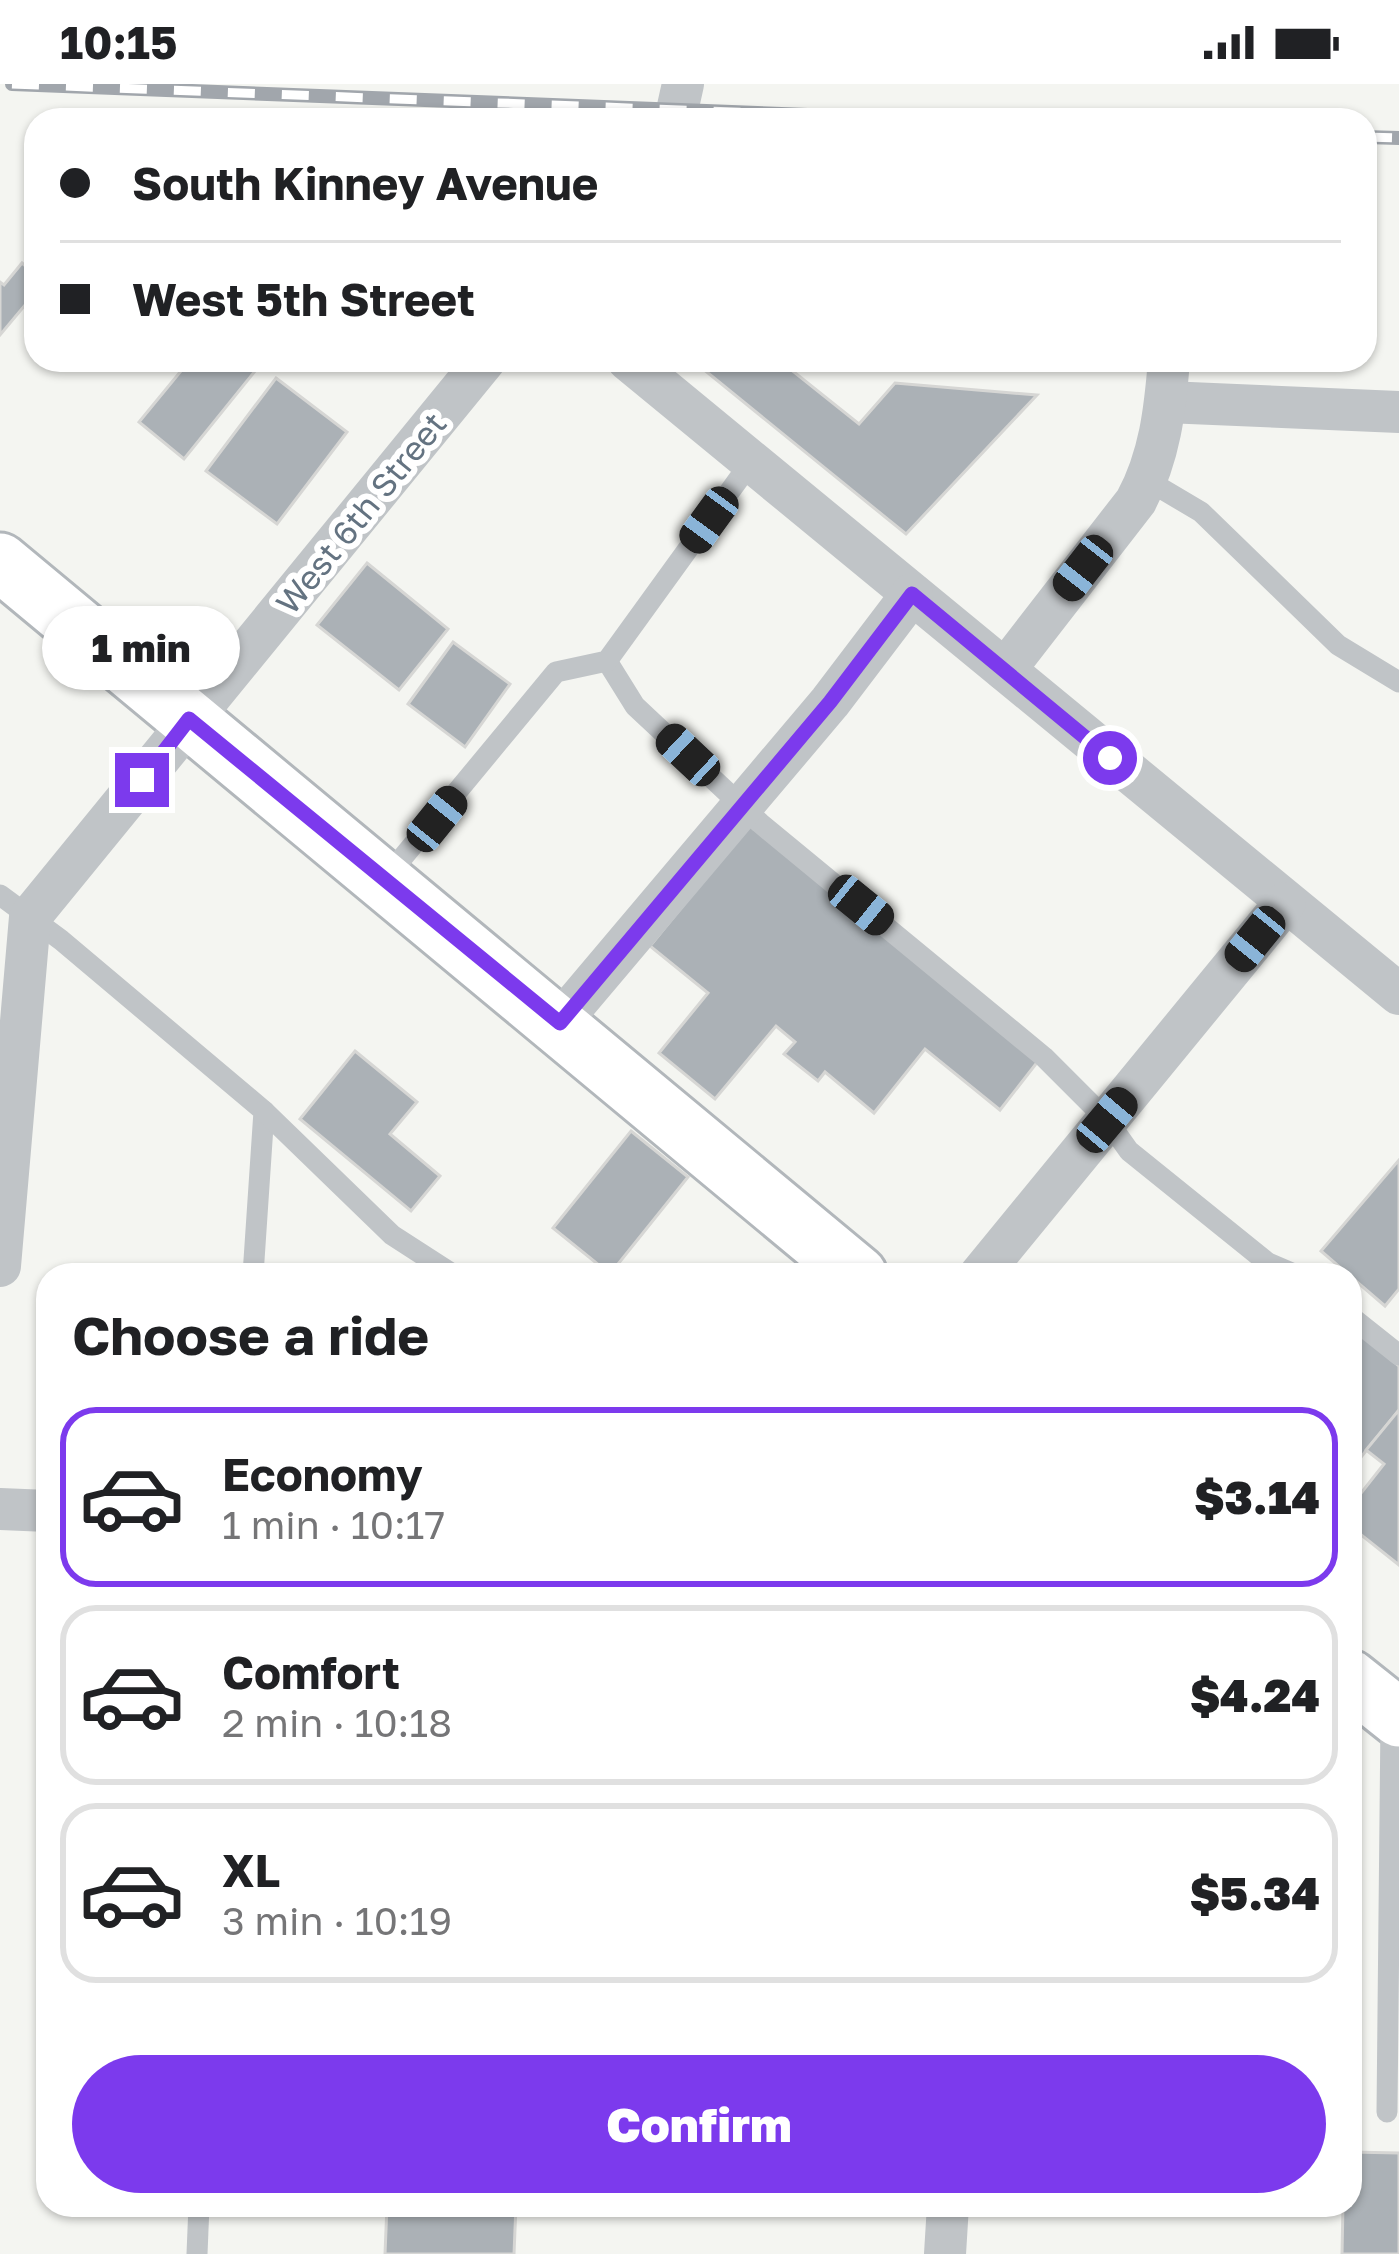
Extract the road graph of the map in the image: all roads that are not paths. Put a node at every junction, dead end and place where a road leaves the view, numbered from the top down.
1 (475, 372) edge
2 (642, 372) edge
3 (1168, 381) edge
4 (1399, 412) edge
5 (751, 462) junction
6 (1148, 480) junction
7 (0, 562) edge
8 (912, 594) junction
9 (607, 661) junction
10 (1005, 670) junction
11 (1399, 682) edge
12 (189, 719) junction
13 (742, 804) junction
14 (383, 880) junction
15 (1285, 903) junction
16 (15, 906) edge
17 (1399, 994) edge
18 (560, 1023) junction
19 (264, 1111) junction
20 (1107, 1120) junction
21 (254, 1263) edge
22 (435, 1263) edge
23 (844, 1263) edge
24 (990, 1263) edge
25 (1268, 1263) edge
26 (0, 1266) edge
27 (1362, 1326) edge
28 (1399, 1355) edge
29 (0, 1509) edge
30 (36, 1510) edge
31 (1380, 1703) edge
32 (1387, 2112) dead end
33 (199, 2217) edge
34 (947, 2217) edge
35 (197, 2254) edge
36 (945, 2254) edge

1 - 12 street, West 6th Street
2 - 5 street
3 - 4 street
3 - 6 street
5 - 8 street
5 - 9 lane
6 - 10 street
6 - 11 lane
7 - 12 main road
8 - 10 street
8 - 13 street
9 - 13 lane
9 - 14 lane
10 - 15 street
12 - 14 main road
12 - 16 street, West 6th Street
13 - 18 street
13 - 20 lane
14 - 18 main road
15 - 17 street
15 - 20 street
16 - 19 lane
16 - 26 street
18 - 23 main road
19 - 21 lane
19 - 22 lane
20 - 24 street
20 - 25 lane
27 - 28 lane
29 - 30 street
31 - 32 lane
33 - 35 lane
34 - 36 street

